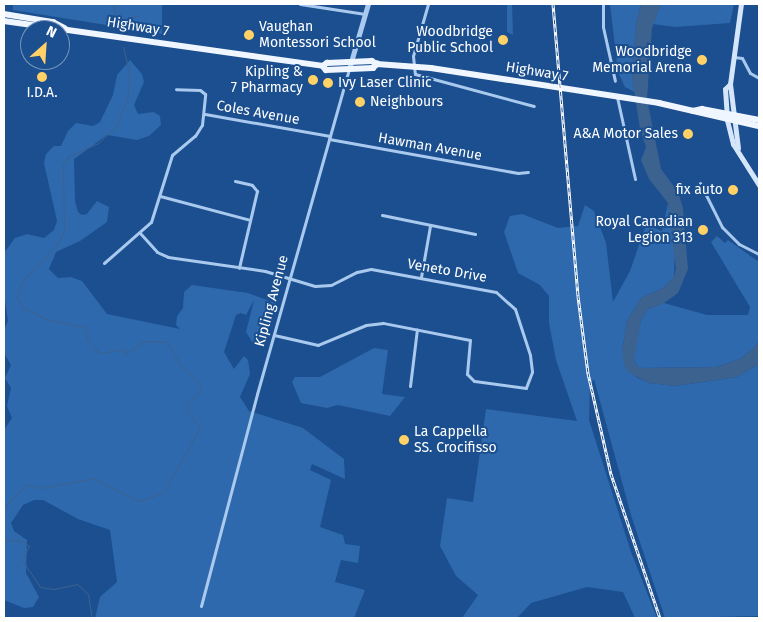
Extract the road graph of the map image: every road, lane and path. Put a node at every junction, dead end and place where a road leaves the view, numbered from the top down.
1 (300, 4) edge
2 (368, 4) edge
3 (428, 4) edge
4 (603, 4) edge
5 (742, 4) edge
6 (4, 14) edge
7 (365, 14) junction
8 (33, 19) joint
9 (36, 20) edge
10 (4, 22) edge
11 (20, 24) edge
12 (70, 29) edge
13 (734, 57) junction
14 (351, 62) junction
15 (377, 64) junction
16 (324, 66) junction
17 (412, 66) junction
18 (349, 69) junction
19 (759, 78) edge
20 (615, 81) dead end
21 (176, 89) dead end
22 (617, 97) junction
23 (534, 106) dead end
24 (693, 110) junction
25 (728, 113) junction
26 (204, 114) junction
27 (759, 120) edge
28 (730, 121) junction
29 (759, 126) edge
30 (329, 137) junction
31 (528, 172) dead end
32 (635, 179) dead end
33 (235, 181) dead end
34 (700, 183) dead end
35 (759, 185) edge
36 (160, 196) junction
37 (382, 215) dead end
38 (250, 220) junction
39 (430, 226) junction
40 (140, 233) junction
41 (475, 234) dead end
42 (759, 254) edge
43 (104, 263) dead end
44 (239, 268) junction
45 (289, 278) junction
46 (420, 278) junction
47 (417, 329) junction
48 (274, 335) junction
49 (410, 386) dead end
50 (201, 606) dead end

1 - 7 street
2 - 7 street, Kipling Avenue
3 - 17 street
4 - 20 street
5 - 13 main road
6 - 8 main road, Highway 7
7 - 14 street, Kipling Avenue
8 - 9 main road, Highway 7
10 - 11 main road, Highway 7
12 - 16 main road, Highway 7
13 - 19 street
13 - 25 main road
14 - 15 main road, Highway 7
14 - 16 main road, Highway 7
14 - 18 street, Kipling Avenue
15 - 17 main road, Highway 7
15 - 18 main road, Highway 7
16 - 18 main road, Highway 7
17 - 22 main road, Highway 7
17 - 23 street
18 - 30 street, Kipling Avenue
21 - 26 street, Coles Avenue
22 - 24 main road, Highway 7
22 - 32 street
24 - 25 main road, Highway 7
24 - 28 main road, Highway 7
25 - 27 main road, Highway 7
25 - 28 main road
26 - 30 street, Coles Avenue
26 - 36 street
28 - 29 main road, Highway 7
28 - 35 main road
30 - 31 street, Hawman Avenue
30 - 45 street, Kipling Avenue
33 - 38 street
34 - 42 street
36 - 38 street
36 - 40 street
37 - 39 street
38 - 44 street
39 - 41 street
39 - 46 street
40 - 43 street
40 - 44 street, Veneto Drive
44 - 45 street, Veneto Drive
45 - 46 street, Veneto Drive
45 - 48 street, Kipling Avenue
46 - 47 street, Veneto Drive
47 - 48 street, Veneto Drive
47 - 49 street
48 - 50 street, Kipling Avenue

